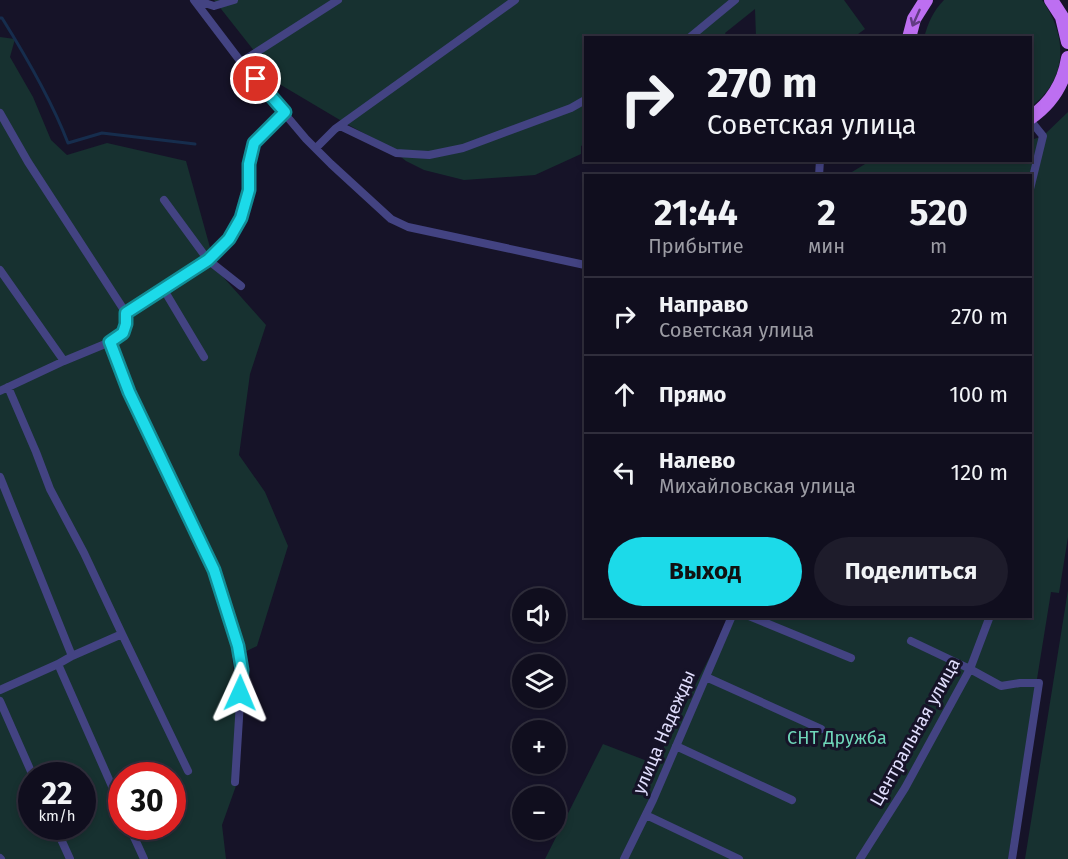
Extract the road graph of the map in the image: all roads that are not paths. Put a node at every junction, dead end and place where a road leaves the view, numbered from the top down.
1 (194, 0) edge
2 (234, 0) edge
3 (338, 0) edge
4 (515, 0) edge
5 (735, 0) edge
6 (926, 0) edge
7 (1051, 0) edge
8 (1065, 21) edge
9 (691, 36) edge
10 (910, 36) edge
11 (1068, 42) edge
12 (1068, 58) edge
13 (241, 62) junction
14 (1068, 88) edge
15 (1052, 98) junction
16 (584, 101) edge
17 (0, 112) edge
18 (285, 112) junction
19 (1032, 117) edge
20 (1032, 122) edge
21 (340, 126) junction
22 (316, 148) junction
23 (1032, 181) edge
24 (164, 200) dead end
25 (208, 260) junction
26 (584, 265) edge
27 (0, 270) edge
28 (241, 286) dead end
29 (164, 290) junction
30 (126, 313) junction
31 (110, 342) junction
32 (204, 357) dead end
33 (64, 361) junction
34 (4, 389) edge
35 (0, 477) edge
36 (731, 618) edge
37 (754, 618) edge
38 (989, 618) edge
39 (122, 634) junction
40 (911, 641) dead end
41 (72, 656) junction
42 (851, 658) dead end
43 (58, 664) junction
44 (970, 669) junction
45 (706, 677) junction
46 (0, 690) edge
47 (0, 701) edge
48 (821, 729) dead end
49 (676, 746) junction
50 (27, 762) edge
51 (188, 771) dead end
52 (108, 776) edge
53 (235, 782) dead end
54 (792, 800) dead end
55 (646, 814) junction
56 (61, 840) edge
57 (135, 840) edge
58 (70, 859) edge
59 (144, 859) edge
60 (624, 859) edge
61 (739, 859) edge
62 (861, 859) edge
63 (1011, 859) edge

1 - 2 street
1 - 13 street
3 - 13 street
4 - 21 street
5 - 9 street
6 -> 10 main road
7 - 8 main road
8 - 11 main road
12 - 15 main road
13 - 18 street
14 - 15 main road
15 - 19 main road
16 - 21 street
17 - 30 street
18 - 22 street
18 - 25 street
20 - 23 street
21 - 22 street
22 - 26 street
24 - 25 street
25 - 28 street
25 - 29 street
27 - 33 street
29 - 30 street
29 - 32 street
30 - 31 street
31 - 33 street
31 - 53 street
33 - 34 street
34 - 39 street
35 - 41 street
36 - 45 street, улица Надежды
37 - 42 street
38 - 44 street, Центральная улица
39 - 41 street
39 - 51 street
40 - 44 street
41 - 43 street
43 - 46 street
43 - 52 street
44 - 62 street, Центральная улица
44 - 63 street
45 - 48 street
45 - 49 street, улица Надежды
47 - 50 street
49 - 54 street
49 - 55 street, улица Надежды
55 - 60 street, улица Надежды
55 - 61 street
56 - 58 street
57 - 59 street

